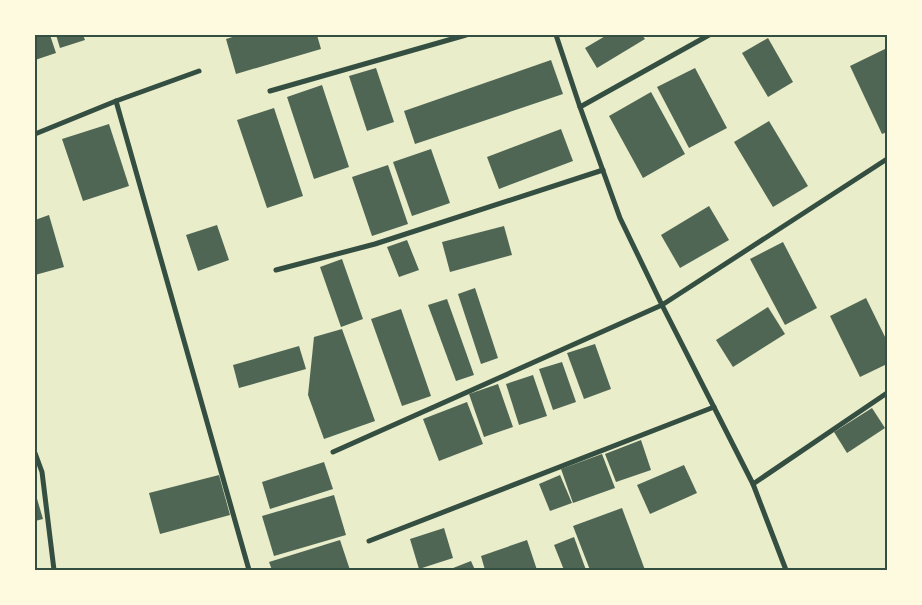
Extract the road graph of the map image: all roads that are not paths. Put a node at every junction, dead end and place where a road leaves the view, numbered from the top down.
1 (466, 35) edge
2 (556, 35) edge
3 (709, 35) edge
4 (199, 71) dead end
5 (270, 92) dead end
6 (116, 101) junction
7 (580, 107) junction
8 (35, 134) edge
9 (887, 159) edge
10 (602, 170) junction
11 (276, 270) dead end
12 (662, 305) junction
13 (887, 393) edge
14 (714, 408) junction
15 (333, 452) dead end
16 (35, 453) edge
17 (754, 484) junction
18 (369, 541) dead end
19 (54, 570) edge
20 (249, 570) edge
21 (786, 570) edge

1 - 5 street
2 - 7 street
3 - 7 street
4 - 6 street
6 - 8 street
6 - 20 street
7 - 10 street
9 - 12 street
10 - 11 street
10 - 12 street
12 - 14 street
12 - 15 street
13 - 17 street
14 - 17 street
14 - 18 street
16 - 19 street
17 - 21 street

